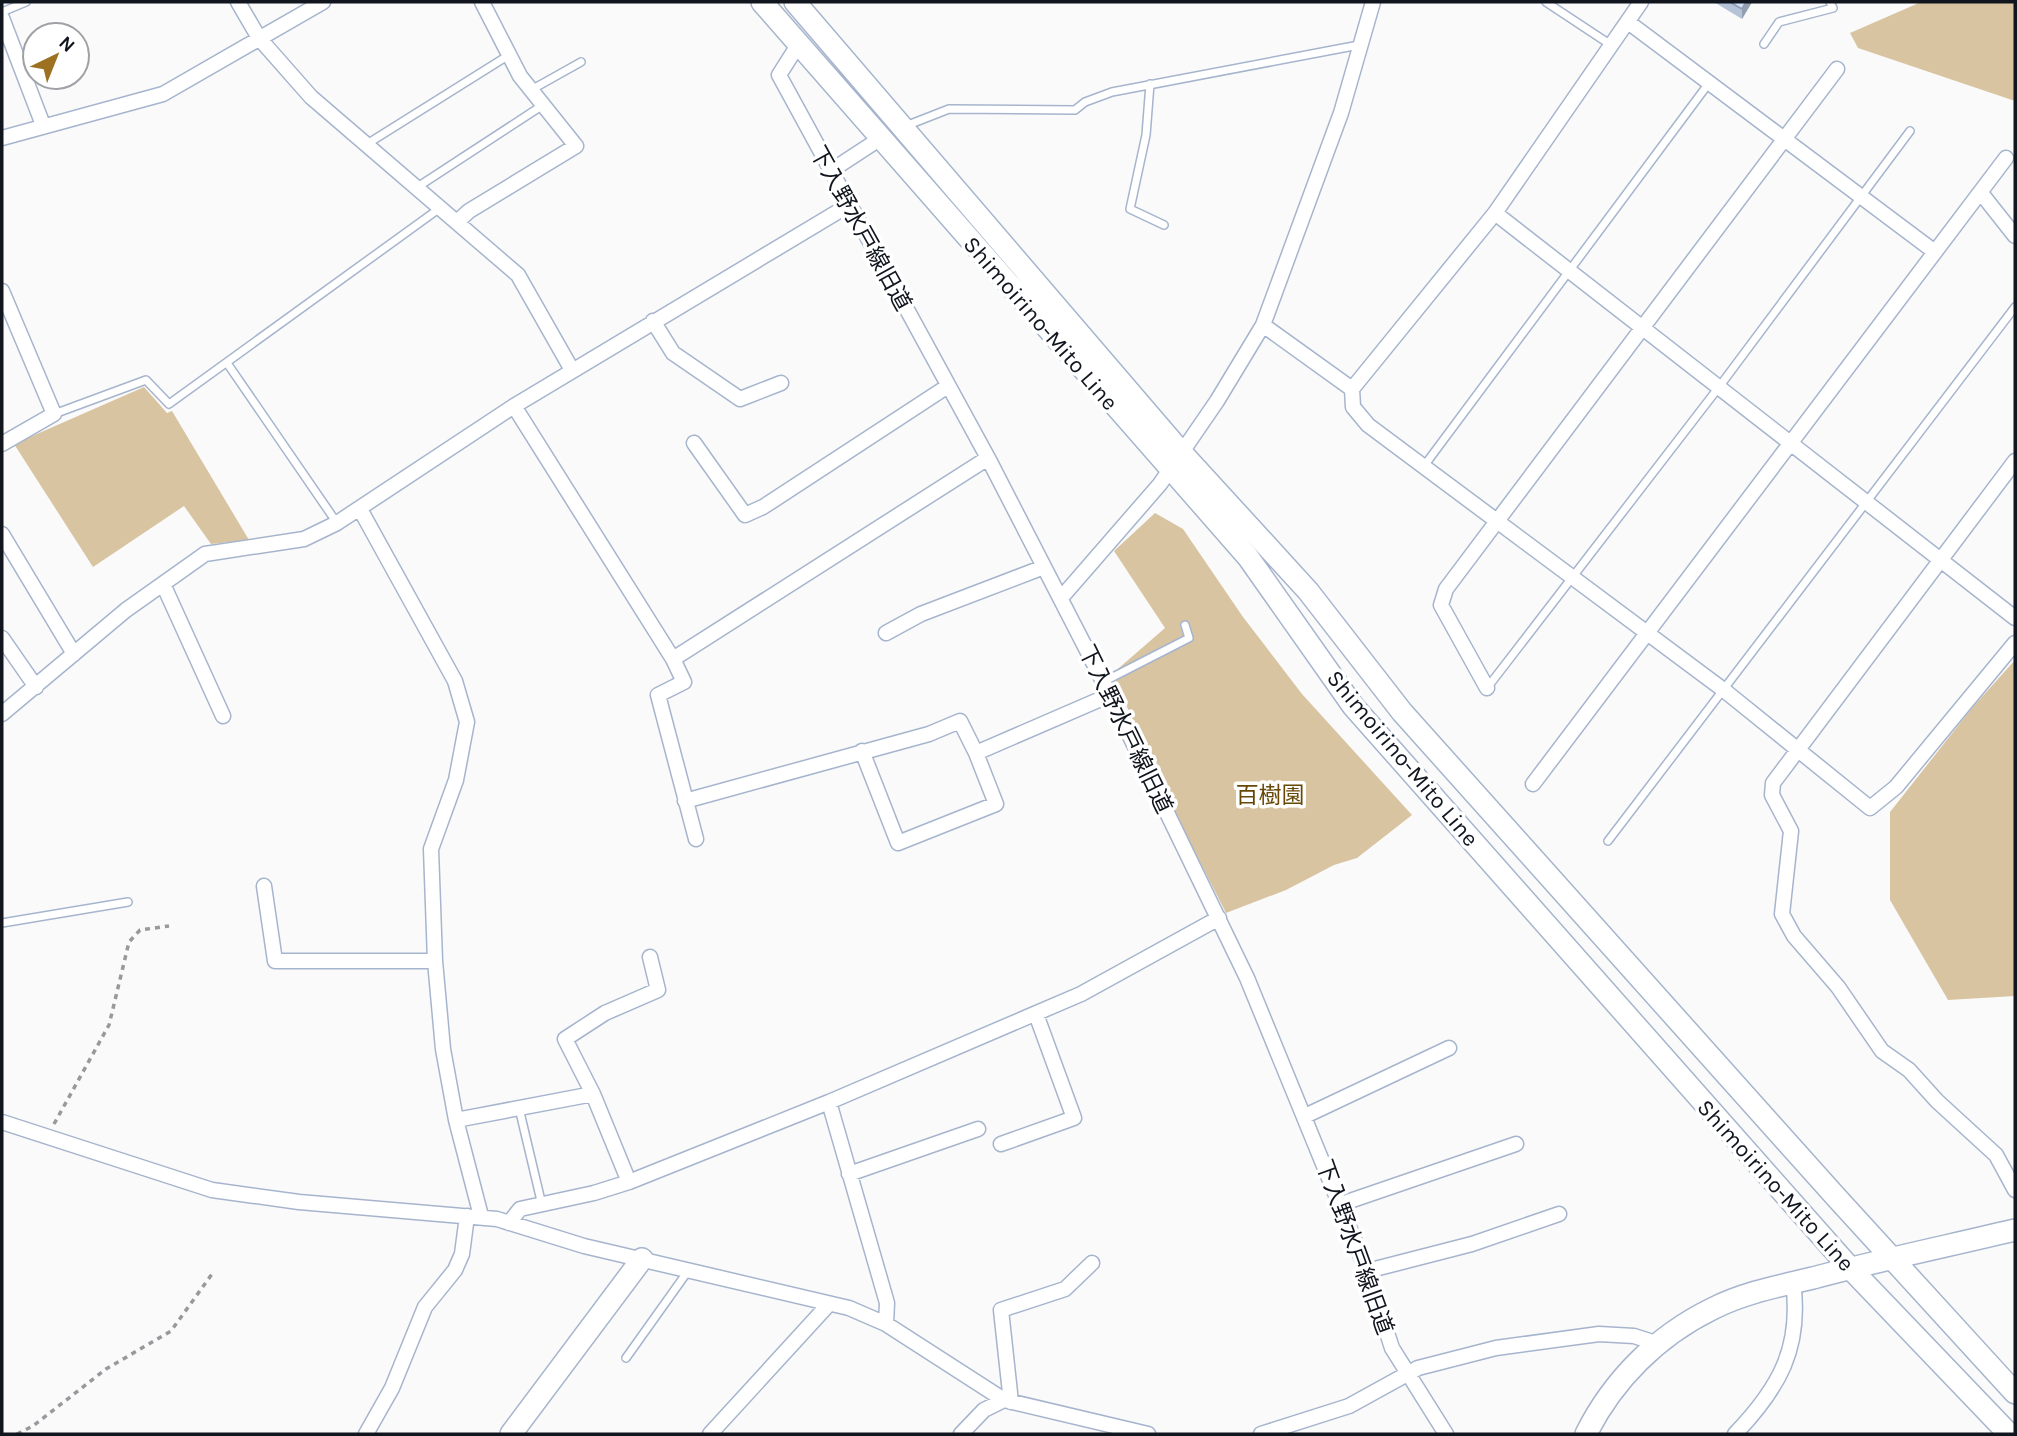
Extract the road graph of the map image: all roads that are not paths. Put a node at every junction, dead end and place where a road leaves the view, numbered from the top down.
1 (26, 2) edge
2 (238, 2) edge
3 (323, 2) edge
4 (482, 2) edge
5 (762, 2) edge
6 (795, 2) edge
7 (1373, 2) edge
8 (1546, 2) edge
9 (1641, 2) edge
10 (1830, 2) edge
11 (2, 12) edge
12 (2, 18) edge
13 (1628, 22) junction
14 (259, 38) junction
15 (1764, 44) dead end
16 (798, 45) junction
17 (1359, 45) junction
18 (1611, 45) junction
19 (509, 55) junction
20 (580, 62) dead end
21 (1838, 69) dead end
22 (1709, 83) junction
23 (1150, 84) junction
24 (531, 90) junction
25 (544, 105) junction
26 (43, 125) junction
27 (902, 127) junction
28 (1910, 131) dead end
29 (2, 138) edge
30 (881, 138) junction
31 (1785, 140) junction
32 (367, 145) junction
33 (2006, 158) dead end
34 (830, 172) junction
35 (416, 188) junction
36 (1981, 193) junction
37 (1861, 197) junction
38 (849, 205) junction
39 (440, 208) junction
40 (1494, 213) junction
41 (457, 222) junction
42 (1164, 225) dead end
43 (2015, 236) edge
44 (1935, 252) junction
45 (1570, 272) junction
46 (2, 291) edge
47 (2015, 307) edge
48 (653, 321) junction
49 (1263, 325) junction
50 (1645, 328) junction
51 (227, 363) junction
52 (572, 369) junction
53 (781, 383) dead end
54 (948, 386) junction
55 (1720, 387) junction
56 (1352, 389) junction
57 (514, 406) junction
58 (54, 414) junction
59 (694, 443) dead end
60 (1793, 443) junction
61 (2, 444) edge
62 (988, 458) junction
63 (1175, 461) junction
64 (2015, 461) edge
65 (1423, 466) junction
66 (1867, 500) junction
67 (360, 509) junction
68 (1499, 522) junction
69 (337, 523) junction
70 (2, 534) edge
71 (1941, 557) junction
72 (1044, 567) junction
73 (1572, 578) junction
74 (163, 584) junction
75 (1061, 598) junction
76 (2015, 618) edge
77 (1185, 625) dead end
78 (887, 633) dead end
79 (1649, 634) junction
80 (2, 638) edge
81 (2015, 643) edge
82 (74, 654) junction
83 (673, 659) junction
84 (36, 687) junction
85 (1107, 688) junction
86 (1487, 688) joint
87 (1725, 691) junction
88 (2, 714) edge
89 (223, 716) dead end
90 (1798, 750) junction
91 (862, 751) junction
92 (976, 753) junction
93 (1533, 784) dead end
94 (685, 801) junction
95 (696, 839) dead end
96 (1608, 842) dead end
97 (264, 886) dead end
98 (128, 902) dead end
99 (1219, 918) junction
100 (2, 923) edge
101 (650, 957) dead end
102 (435, 961) junction
103 (1036, 1014) junction
104 (1449, 1048) dead end
105 (593, 1094) junction
106 (829, 1102) junction
107 (519, 1107) junction
108 (1305, 1116) junction
109 (456, 1120) junction
110 (2, 1122) edge
111 (978, 1129) dead end
112 (1001, 1144) dead end
113 (1516, 1144) dead end
114 (849, 1174) junction
115 (629, 1182) junction
116 (2015, 1190) edge
117 (1341, 1204) junction
118 (542, 1205) junction
119 (1559, 1214) dead end
120 (474, 1216) junction
121 (509, 1223) junction
122 (2015, 1230) edge
123 (642, 1259) junction
124 (1894, 1259) junction
125 (1093, 1262) dead end
126 (1850, 1268) junction
127 (688, 1270) junction
128 (1367, 1271) junction
129 (1793, 1282) junction
130 (828, 1304) junction
131 (886, 1324) junction
132 (1658, 1344) junction
133 (626, 1358) dead end
134 (1405, 1373) junction
135 (2015, 1393) edge
136 (1008, 1401) junction
137 (366, 1434) edge
138 (511, 1434) edge
139 (710, 1434) edge
140 (961, 1434) edge
141 (1148, 1434) edge
142 (1261, 1434) edge
143 (1446, 1434) edge
144 (1586, 1434) edge
145 (1735, 1434) edge
146 (2009, 1434) edge

1 - 11 lane
2 - 14 street
3 - 14 street
4 - 19 street
5 - 16 main road, Shimoirino-Mito Line
6 - 27 main road, Shimoirino-Mito Line
7 - 17 street
8 - 18 lane
9 - 13 street
10 - 15 lane
12 - 26 street
13 - 18 street
13 - 22 street
14 - 26 street
14 - 32 street
16 - 30 main road, Shimoirino-Mito Line
16 - 34 street, 下入野水戸線旧道
17 - 23 lane
17 - 49 street
18 - 40 street
19 - 24 street
19 - 32 lane
20 - 24 lane
21 - 31 street
22 - 31 street
22 - 45 lane
23 - 27 lane
23 - 42 lane
24 - 25 street
25 - 35 lane
25 - 41 street
26 - 29 street
27 - 63 main road, Shimoirino-Mito Line
28 - 37 lane
30 - 34 street
30 - 63 main road, Shimoirino-Mito Line
31 - 37 street
31 - 50 street
32 - 35 street
33 - 36 street
34 - 38 street, 下入野水戸線旧道
35 - 39 street
36 - 43 street
36 - 44 street
37 - 44 street
37 - 55 lane
38 - 48 street
38 - 54 street, 下入野水戸線旧道
39 - 41 street
39 - 51 lane
40 - 45 street
40 - 56 street
41 - 52 street
44 - 60 street
45 - 50 street
45 - 65 lane
46 - 58 street
47 - 66 lane
48 - 52 street
48 - 53 street
49 - 56 street
49 - 63 street
50 - 55 street
50 - 68 street
51 - 58 lane
51 - 69 lane
52 - 57 street
54 - 59 street
54 - 62 street, 下入野水戸線旧道
55 - 60 street
55 - 73 lane
56 - 65 street
57 - 67 street
57 - 83 street
58 - 61 street
60 - 66 street
60 - 79 street
62 - 72 street, 下入野水戸線旧道
62 - 83 street
63 - 75 street
63 - 124 main road, Shimoirino-Mito Line
63 - 126 main road, Shimoirino-Mito Line
64 - 71 street
65 - 68 street
66 - 71 street
66 - 87 lane
67 - 69 street
67 - 102 street
68 - 73 street
68 - 86 street
69 - 74 street
70 - 82 street
71 - 76 street
71 - 90 street
72 - 75 street, 下入野水戸線旧道
72 - 78 street
73 - 79 street
73 - 86 lane
74 - 82 street
74 - 89 street
75 - 85 street, 下入野水戸線旧道
77 - 85 lane
79 - 87 street
79 - 93 street
80 - 84 street
81 - 90 street
82 - 84 street
83 - 94 street
84 - 88 street
85 - 92 street
85 - 99 street, 下入野水戸線旧道
87 - 90 street
87 - 96 lane
90 - 116 street
91 - 92 street
91 - 92 street
91 - 94 street
94 - 95 street
97 - 102 street
98 - 100 lane
99 - 103 street
99 - 108 street, 下入野水戸線旧道
101 - 105 street
102 - 109 street
103 - 106 street
103 - 112 street
104 - 108 street
105 - 107 street
105 - 115 street
106 - 114 street
106 - 115 street
107 - 109 street
107 - 118 lane
108 - 117 street, 下入野水戸線旧道
109 - 120 street
110 - 120 street
111 - 114 street
113 - 117 street
114 - 131 street
115 - 118 street
117 - 128 street, 下入野水戸線旧道
118 - 121 street
119 - 128 street
120 - 121 street
120 - 137 street
121 - 123 street
122 - 124 main road
123 - 127 street
123 - 138 main road
124 - 126 main road
124 - 135 main road, Shimoirino-Mito Line
125 - 136 street
126 - 129 main road
126 - 146 main road, Shimoirino-Mito Line
127 - 130 street
127 - 133 lane
128 - 134 street, 下入野水戸線旧道
129 - 132 main road
129 - 145 street
130 - 131 street
130 - 139 street
131 - 136 street
132 - 134 street
132 - 144 main road
134 - 142 street
134 - 143 street, 下入野水戸線旧道
136 - 140 street
136 - 141 street

